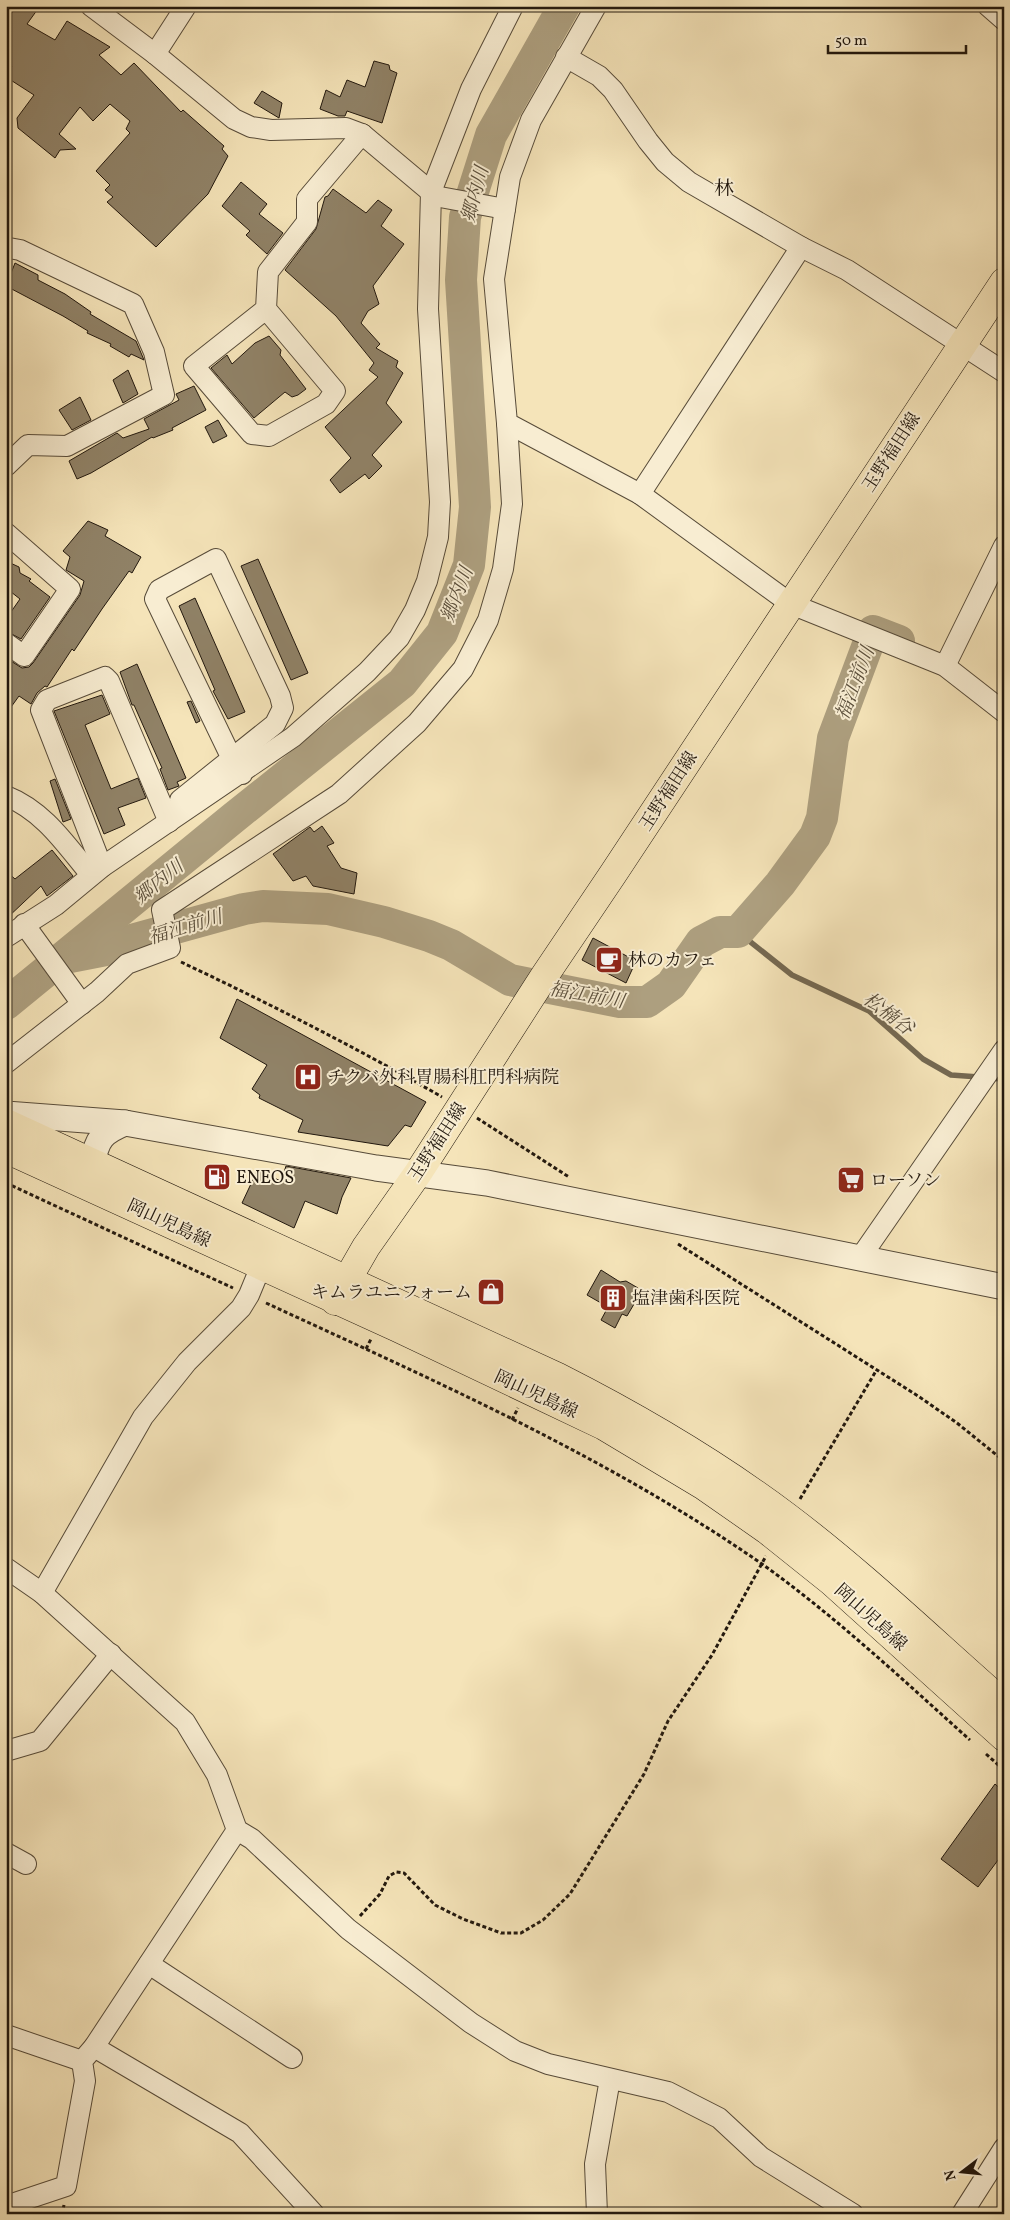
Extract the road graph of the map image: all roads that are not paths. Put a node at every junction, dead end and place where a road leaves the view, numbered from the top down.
1 (91, 6) edge
2 (186, 6) edge
3 (513, 6) edge
4 (596, 6) edge
5 (988, 6) edge
6 (1004, 20) edge
7 (155, 54) junction
8 (566, 57) junction
9 (362, 134) junction
10 (435, 194) junction
11 (502, 209) junction
12 (801, 247) junction
13 (6, 250) edge
14 (1004, 282) edge
15 (266, 309) junction
16 (961, 346) junction
17 (1004, 372) edge
18 (507, 422) junction
19 (6, 466) edge
20 (640, 494) junction
21 (6, 533) edge
22 (1004, 546) edge
23 (791, 604) junction
24 (6, 643) edge
25 (945, 666) junction
26 (1004, 712) edge
27 (237, 767) junction
28 (6, 796) edge
29 (167, 817) junction
30 (98, 867) junction
31 (27, 928) junction
32 (6, 937) edge
33 (81, 1001) junction
34 (1004, 1050) edge
35 (6, 1064) edge
36 (6, 1114) edge
37 (6, 1123) edge
38 (125, 1124) junction
39 (6, 1149) edge
40 (94, 1163) junction
41 (418, 1173) junction
42 (206, 1228) junction
43 (860, 1258) junction
44 (261, 1266) junction
45 (1004, 1287) edge
46 (341, 1290) junction
47 (782, 1527) junction
48 (6, 1568) edge
49 (42, 1593) junction
50 (111, 1654) junction
51 (1004, 1704) edge
52 (993, 1744) edge
53 (6, 1751) edge
54 (237, 1830) junction
55 (6, 1853) edge
56 (26, 1864) dead end
57 (149, 1964) junction
58 (6, 2035) edge
59 (88, 2054) junction
60 (292, 2058) dead end
61 (610, 2079) junction
62 (1004, 2148) edge
63 (6, 2209) edge
64 (314, 2214) edge
65 (597, 2214) edge
66 (853, 2214) edge
67 (962, 2214) edge

1 - 7 street
2 - 7 street
3 - 10 street
4 - 8 street
5 - 6 street
7 - 9 street
8 - 11 street
8 - 12 street
9 - 10 street
9 - 15 street
10 - 11 street
10 - 27 street
11 - 18 street
12 - 16 street
12 - 20 street
13 - 19 street
14 - 16 main road, 玉野福田線
15 - 15 street
16 - 17 street
16 - 23 main road, 玉野福田線
18 - 20 street
18 - 33 street
20 - 23 street
21 - 24 street
22 - 25 street
23 - 25 street
23 - 41 main road, 玉野福田線
25 - 26 street
27 - 27 street
27 - 29 street
28 - 30 street
29 - 30 street
29 - 30 street
30 - 31 street
31 - 32 street
31 - 33 street
33 - 35 street
34 - 43 street
36 - 38 street
37 - 40 main road, 岡山児島線
38 - 40 street
38 - 41 street
39 - 42 main road, 岡山児島線
40 - 42 main road, 岡山児島線
41 - 43 street
41 - 46 main road, 玉野福田線
42 - 44 main road, 岡山児島線
42 - 46 main road, 岡山児島線
43 - 45 street
44 - 46 main road, 岡山児島線
44 - 49 street
46 - 47 main road, 岡山児島線
47 - 51 main road, 岡山児島線
47 - 52 main road, 岡山児島線
48 - 49 street
49 - 50 street
50 - 53 street
50 - 54 street
54 - 57 street
54 - 61 street
55 - 56 street
57 - 59 street
57 - 60 street
58 - 59 street
59 - 63 street
59 - 64 street
61 - 65 street
61 - 66 street
62 - 67 street

